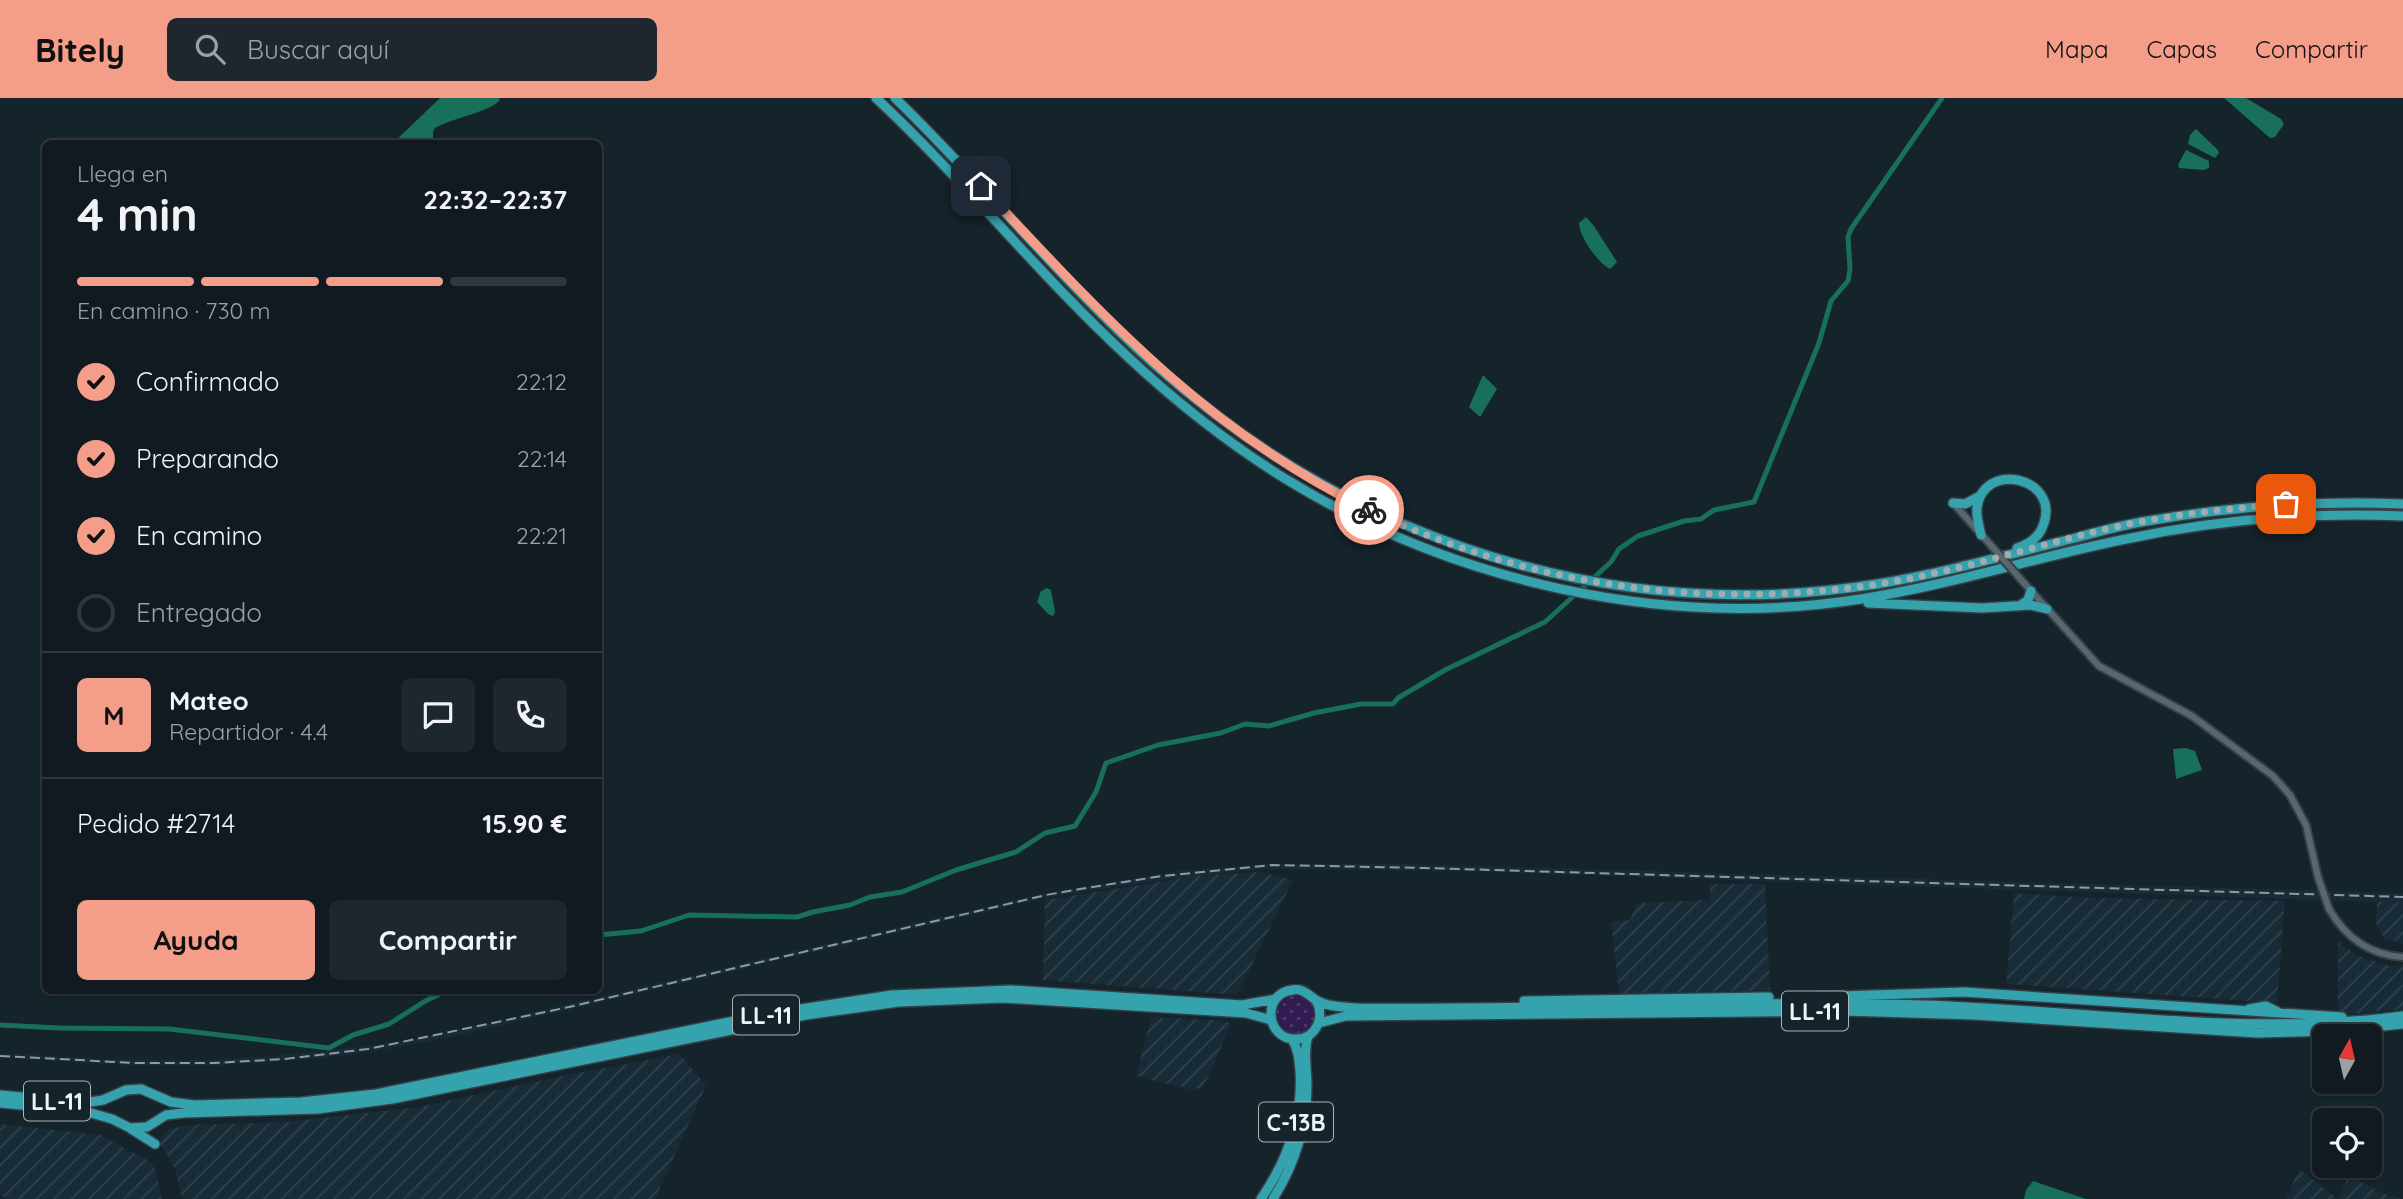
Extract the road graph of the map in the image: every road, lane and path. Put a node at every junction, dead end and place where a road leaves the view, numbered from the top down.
1 (876, 98) edge
2 (895, 98) edge
3 (1981, 495) junction
4 (1953, 503) joint
5 (2403, 503) edge
6 (2403, 516) edge
7 (1984, 538) junction
8 (1855, 587) junction
9 (2027, 587) junction
10 (1831, 603) junction
11 (2020, 606) junction
12 (2047, 609) junction
13 (2403, 957) edge
14 (1276, 999) junction
15 (1316, 1000) junction
16 (1386, 1009) junction
17 (2403, 1016) edge
18 (1271, 1020) junction
19 (1319, 1023) junction
20 (2403, 1024) edge
21 (1308, 1036) junction
22 (1292, 1039) junction
23 (0, 1095) edge
24 (155, 1095) junction
25 (113, 1096) junction
26 (0, 1103) edge
27 (112, 1119) junction
28 (155, 1121) junction
29 (130, 1128) junction
30 (1261, 1199) edge
31 (1273, 1199) edge

1 - 10 highway
2 - 8 highway
3 - 4 highway
3 - 7 highway
3 - 8 highway
4 - 7 street
5 - 8 highway
6 - 10 highway
7 - 9 street, bridge
9 - 11 highway
9 - 12 street
10 - 11 highway
11 - 12 highway
12 - 13 street, bridge
14 - 15 highway, LL-11
14 - 18 highway
14 - 24 highway, LL-11
15 - 16 highway, LL-11
15 - 19 highway
16 - 17 highway, LL-11
16 - 17 highway
18 - 22 highway, LL-11
18 - 28 highway, LL-11
19 - 20 highway, LL-11
19 - 21 highway
21 - 22 highway
21 - 31 highway, C-13B
22 - 30 highway, C-13B
23 - 25 highway, LL-11
24 - 25 highway, LL-11
24 - 28 highway
25 - 27 highway, LL-11
26 - 27 highway, LL-11
27 - 29 highway, LL-11
28 - 29 highway, LL-11
28 - 29 highway

